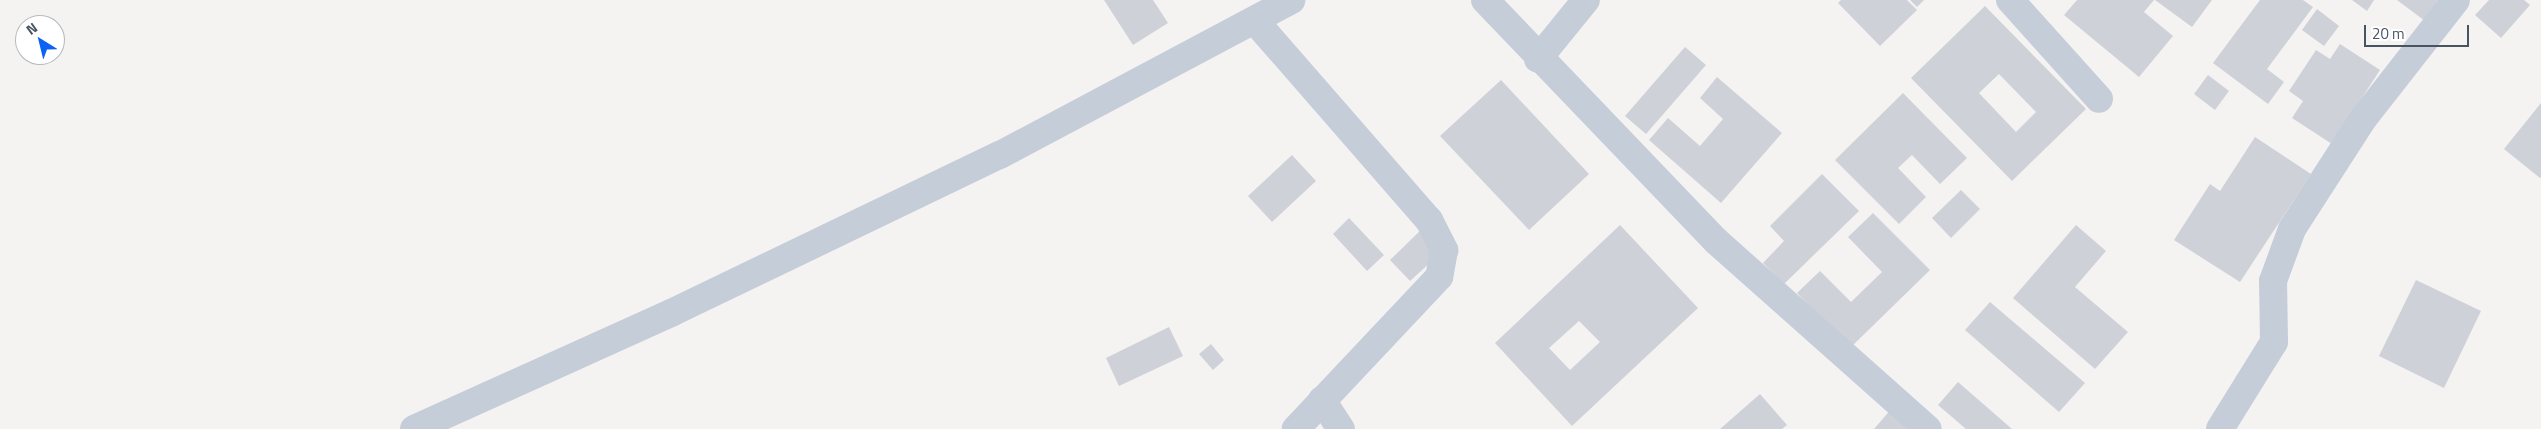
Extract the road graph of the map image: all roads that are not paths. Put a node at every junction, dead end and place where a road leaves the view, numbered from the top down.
1 (1291, 0) edge
2 (1486, 0) edge
3 (1586, 0) edge
4 (2010, 0) edge
5 (2456, 0) edge
6 (1256, 22) junction
7 (1538, 59) junction
8 (2099, 99) dead end
9 (1322, 400) junction
10 (414, 429) edge
11 (1296, 429) edge
12 (1341, 429) edge
13 (1928, 429) edge
14 (2220, 429) edge

1 - 6 street
2 - 7 street
3 - 7 street
4 - 8 street
5 - 14 street
6 - 9 street
6 - 10 street
7 - 13 street
9 - 11 street
9 - 12 street

